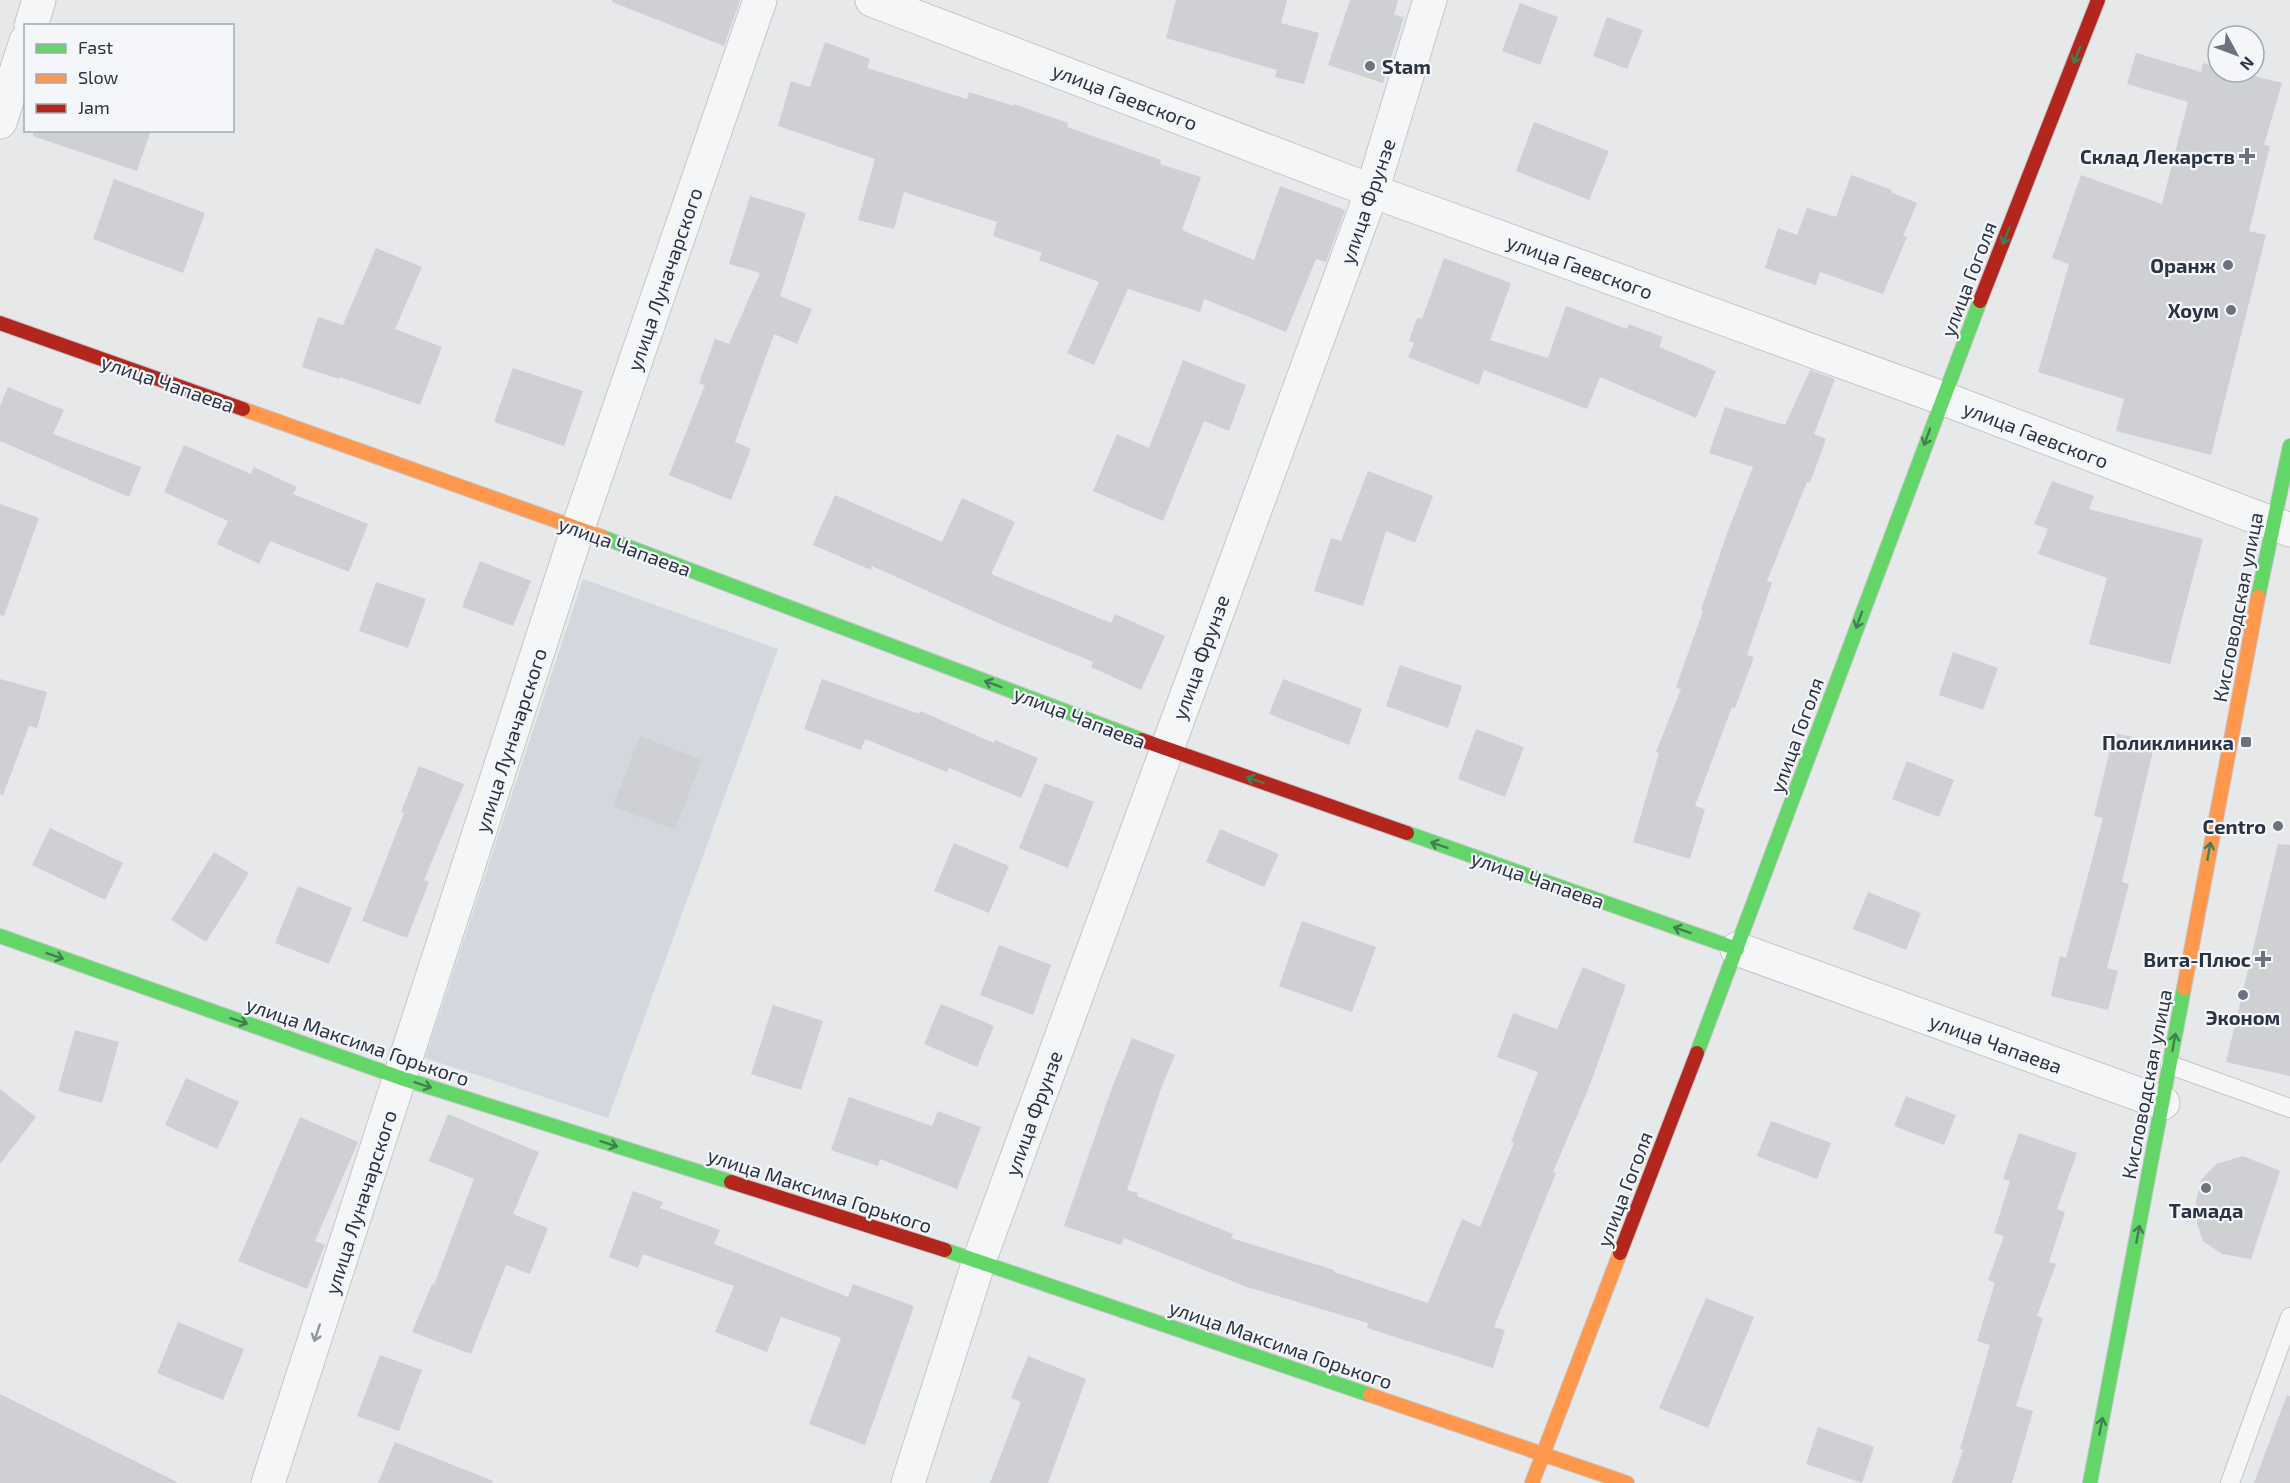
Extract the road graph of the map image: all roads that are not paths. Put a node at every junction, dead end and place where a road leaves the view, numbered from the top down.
1 (39, 0) edge
2 (760, 0) edge
3 (872, 0) edge
4 (1430, 0) edge
5 (2098, 0) edge
6 (31, 24) edge
7 (24, 47) edge
8 (0, 122) edge
9 (1372, 191) junction
10 (0, 323) edge
11 (1942, 398) junction
12 (2290, 446) edge
13 (2281, 527) edge
14 (578, 528) junction
15 (1166, 749) junction
16 (0, 936) edge
17 (1737, 949) junction
18 (2170, 1065) junction
19 (401, 1078) junction
20 (2163, 1103) junction
21 (2290, 1108) edge
22 (979, 1261) junction
23 (2290, 1317) edge
24 (1543, 1454) junction
25 (268, 1483) edge
26 (908, 1483) edge
27 (1532, 1483) edge
28 (1627, 1483) edge
29 (2090, 1483) edge
30 (2230, 1483) edge

1 - 6 street
2 - 14 street, улица Луначарского
3 - 9 street, улица Гаевского
4 - 9 street, улица Фрунзе
5 -> 11 street, улица Гоголя
7 - 8 street
9 - 11 street, улица Гаевского
9 - 15 street, улица Фрунзе
10 - 14 street, улица Чапаева
11 - 13 street, улица Гаевского
11 -> 17 street, улица Гоголя
12 - 13 street, Кисловодская улица
18 -> 13 street, Кисловодская улица
15 -> 14 street, улица Чапаева
14 - 19 street, улица Луначарского
17 -> 15 street, улица Чапаева
15 - 22 street, улица Фрунзе
16 -> 19 street, улица Максима Горького
17 - 20 street, улица Чапаева
17 - 24 street, улица Гоголя
18 - 20 street, Кисловодская улица
18 - 21 lane
19 -> 22 street, улица Максима Горького
19 -> 25 street, улица Луначарского
29 -> 20 street, Кисловодская улица
22 - 24 street, улица Максима Горького
22 - 26 street, улица Фрунзе
23 - 30 lane
24 - 27 street, улица Гоголя
24 - 28 street, улица Максима Горького

